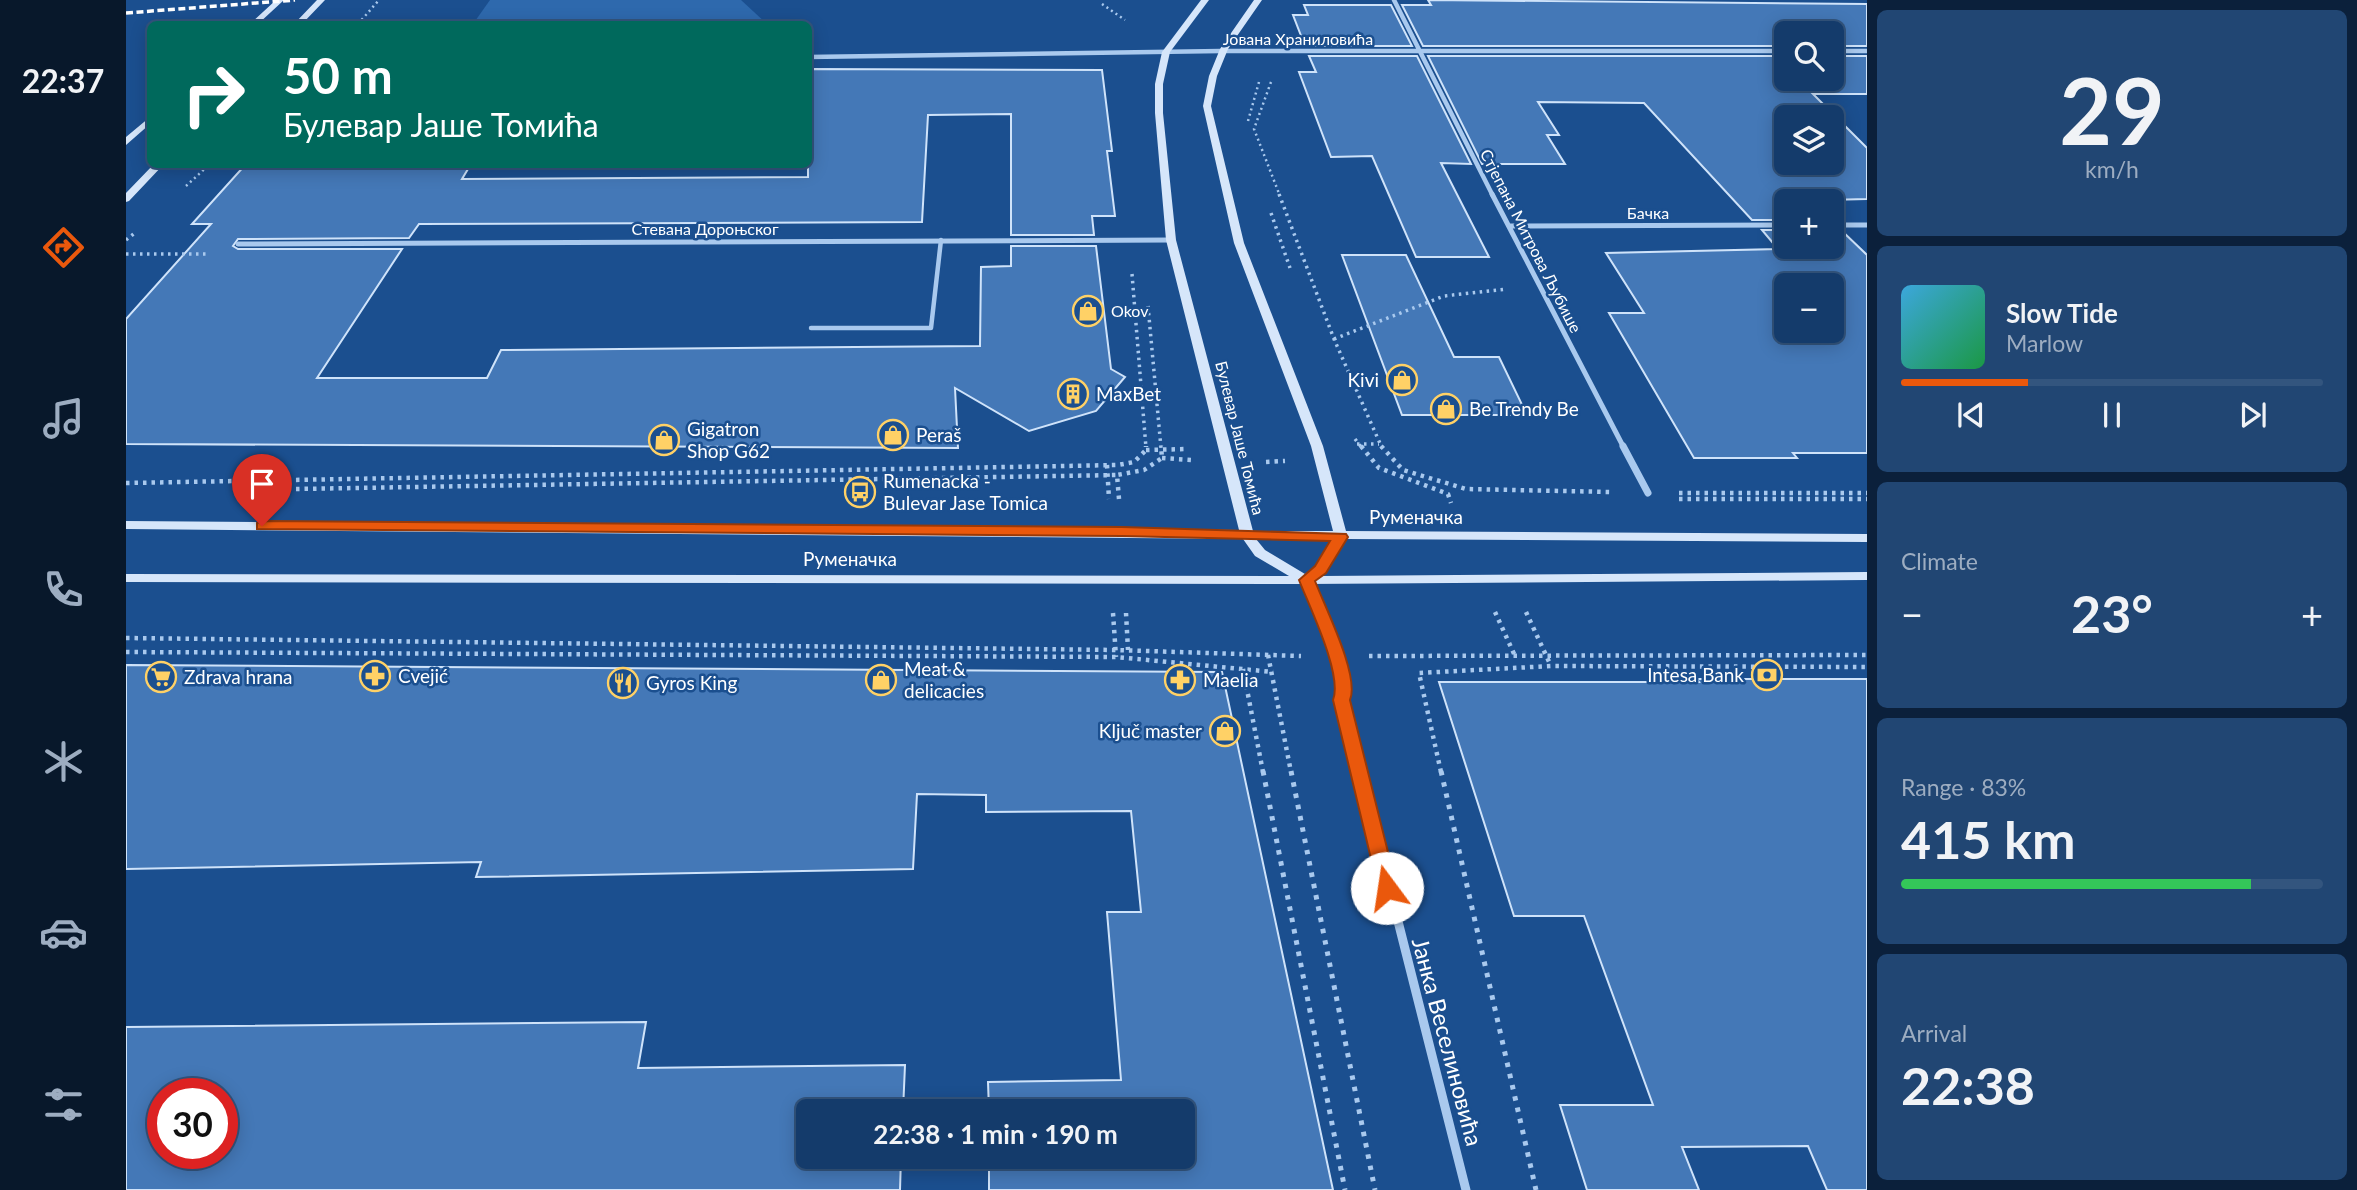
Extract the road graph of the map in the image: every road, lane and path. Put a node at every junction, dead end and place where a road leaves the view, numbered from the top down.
1 (280, 0) edge
2 (321, 0) edge
3 (379, 0) edge
4 (1205, 0) edge
5 (1258, 0) edge
6 (1394, 0) edge
7 (257, 21) edge
8 (301, 21) edge
9 (361, 21) edge
10 (1221, 51) junction
11 (1417, 51) junction
12 (1774, 51) edge
13 (1844, 51) edge
14 (1867, 51) edge
15 (1166, 52) junction
16 (812, 57) edge
17 (1261, 75) dead end
18 (1274, 75) dead end
19 (147, 123) edge
20 (1245, 129) dead end
21 (126, 142) edge
22 (156, 168) edge
23 (126, 199) edge
24 (1269, 206) dead end
25 (1774, 225) edge
26 (1844, 225) edge
27 (1867, 225) edge
28 (1510, 226) junction
29 (941, 240) junction
30 (1129, 240) junction
31 (1171, 240) junction
32 (238, 244) dead end
33 (1294, 279) dead end
34 (1541, 286) junction
35 (1148, 305) dead end
36 (811, 328) dead end
37 (1334, 339) junction
38 (1353, 433) dead end
39 (1379, 444) dead end
40 (1117, 475) junction
41 (126, 483) edge
42 (292, 489) dead end
43 (1648, 493) dead end
44 (126, 524) edge
45 (1122, 532) junction
46 (1247, 535) junction
47 (1341, 537) junction
48 (1465, 537) junction
49 (1867, 538) edge
50 (1867, 576) edge
51 (1480, 577) junction
52 (126, 578) edge
53 (1123, 578) junction
54 (1306, 580) junction
55 (126, 638) edge
56 (1128, 650) junction
57 (126, 652) edge
58 (1867, 655) edge
59 (1268, 656) junction
60 (1515, 656) junction
61 (1337, 657) junction
62 (1867, 667) edge
63 (1243, 669) junction
64 (1273, 671) junction
65 (1345, 1190) edge
66 (1375, 1190) edge
67 (1466, 1190) edge
68 (1536, 1190) edge

1 - 7 main road
2 - 8 main road
3 - 9 path
4 - 15 main road, Булевар Јаше Томића
5 - 10 main road
6 - 11 street, Стјепана Митрова Љубише
10 - 11 street, Јована Храниловића
10 - 15 street, Јована Храниловића
10 - 47 main road
11 - 12 street, Јована Храниловића
11 - 28 street, Стјепана Митрова Љубише
13 - 14 street
15 - 16 street, Јована Храниловића
15 - 31 main road, Булевар Јаше Томића
17 - 20 path
18 - 37 path
19 - 21 main road
22 - 23 main road
24 - 33 path
25 - 28 street, Бачка
26 - 27 street
28 - 34 street, Стјепана Митрова Љубише
29 - 30 street, Стевана Дороњског
29 - 32 street, Стевана Дороњског
29 - 36 lane
30 - 31 street, Стевана Дороњског
30 - 41 path
31 - 46 main road, Булевар Јаше Томића
34 - 37 path
34 - 43 street, Стјепана Митрова Љубише
35 - 40 path
37 - 39 path
38 - 48 path
40 - 42 path
40 - 45 path
44 - 45 main road, Руменачка
45 - 46 main road, Руменачка
46 - 47 main road, Руменачка
46 - 54 main road, Булевар Јаше Томића
47 - 48 main road, Руменачка
47 - 54 main road
48 - 49 main road, Руменачка
50 - 51 main road, Руменачка
51 - 54 main road, Руменачка
51 - 60 path
52 - 53 main road, Руменачка
53 - 54 main road, Руменачка
53 - 56 path
54 - 61 street, Јанка Веселиновића
55 - 56 path
56 - 59 path
57 - 63 path
58 - 60 path
59 - 61 path
59 - 64 path
60 - 61 path
61 - 67 street, Јанка Веселиновића
62 - 68 path
63 - 64 path
63 - 65 path
64 - 66 path

